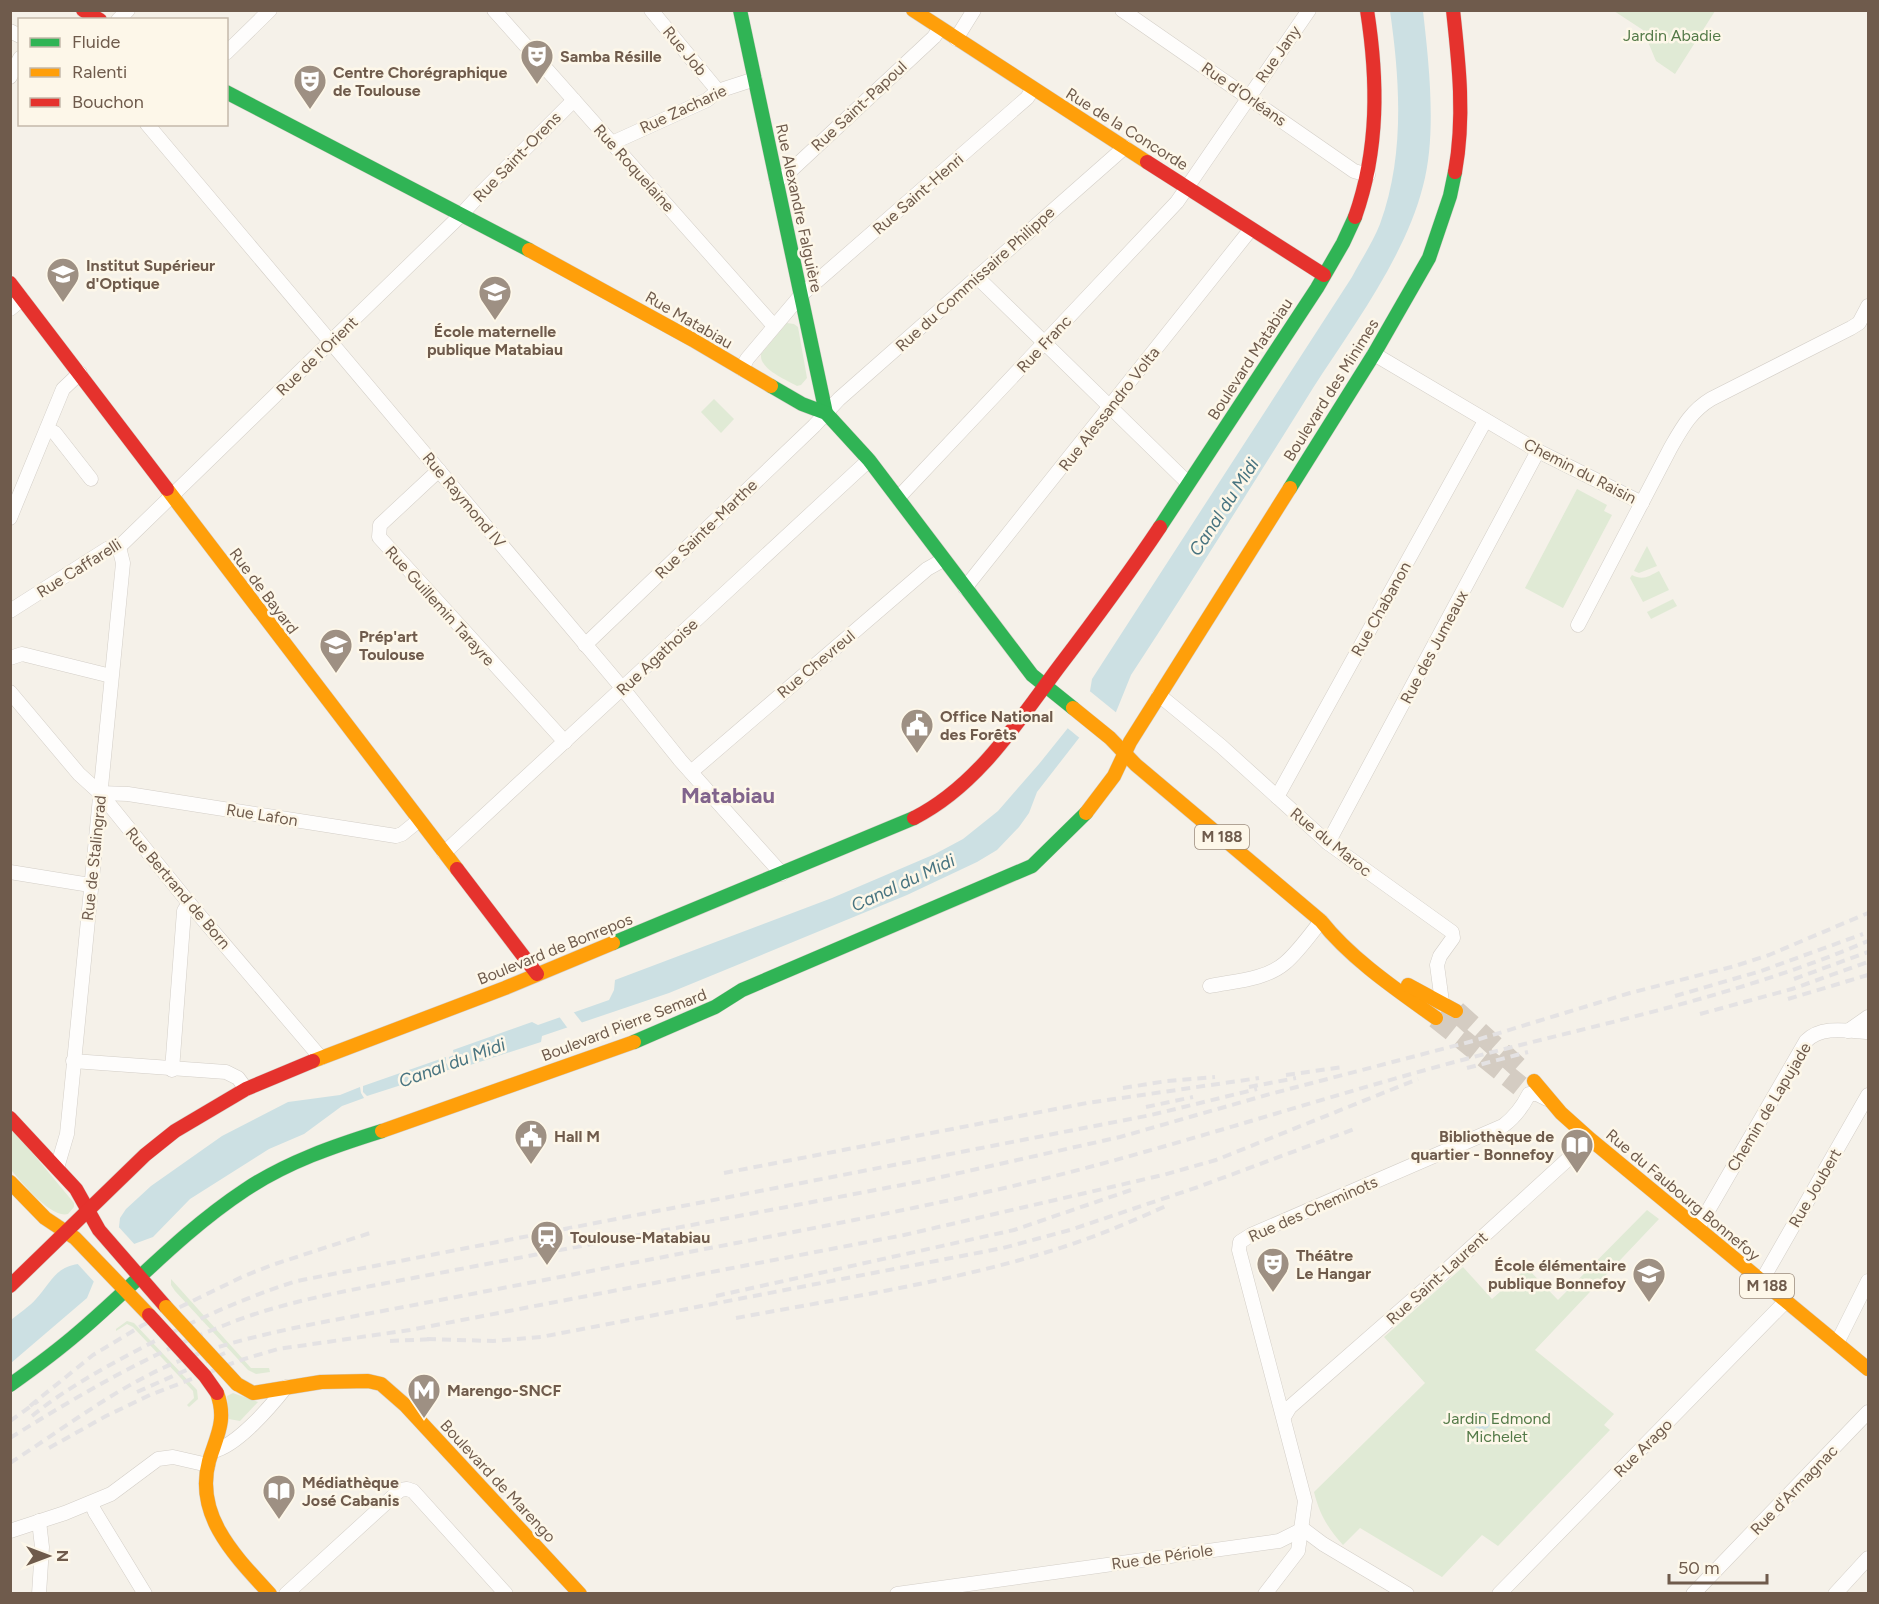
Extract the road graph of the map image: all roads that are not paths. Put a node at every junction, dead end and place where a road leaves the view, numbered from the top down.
1 (83, 10) edge
2 (270, 10) edge
3 (494, 10) edge
4 (651, 10) edge
5 (740, 10) edge
6 (913, 10) edge
7 (974, 10) edge
8 (1122, 10) edge
9 (1309, 10) edge
10 (1367, 10) edge
11 (1453, 10) edge
12 (97, 18) edge
13 (940, 28) junction
14 (956, 39) junction
15 (228, 51) edge
16 (18, 61) edge
17 (10, 77) edge
18 (755, 79) junction
19 (1033, 90) junction
20 (718, 91) junction
21 (228, 93) edge
22 (1248, 97) junction
23 (573, 100) junction
24 (149, 126) edge
25 (612, 143) junction
26 (1125, 147) junction
27 (1368, 175) junction
28 (776, 180) junction
29 (1187, 187) junction
30 (461, 215) junction
31 (1251, 229) junction
32 (1324, 275) junction
33 (977, 277) junction
34 (10, 283) edge
35 (801, 295) junction
36 (22, 299) junction
37 (1869, 306) edge
38 (10, 309) edge
39 (774, 326) junction
40 (331, 342) junction
41 (1044, 344) junction
42 (1374, 354) junction
43 (742, 369) junction
44 (80, 373) junction
45 (1110, 407) junction
46 (826, 413) junction
47 (1485, 421) junction
48 (47, 429) junction
49 (1538, 451) junction
50 (869, 460) junction
51 (439, 470) junction
52 (91, 479) dead end
53 (1188, 483) junction
54 (172, 496) junction
55 (898, 498) junction
56 (1642, 503) junction
57 (10, 518) edge
58 (119, 547) junction
59 (943, 560) junction
60 (965, 588) junction
61 (10, 611) edge
62 (1578, 625) dead end
63 (585, 645) junction
64 (10, 658) edge
65 (111, 676) junction
66 (1044, 685) junction
67 (623, 689) junction
68 (10, 692) edge
69 (1160, 695) junction
70 (565, 742) junction
71 (1124, 753) junction
72 (691, 772) junction
73 (100, 793) junction
74 (1277, 797) junction
75 (418, 821) junction
76 (1328, 843) junction
77 (444, 853) junction
78 (10, 872) edge
79 (782, 874) junction
80 (90, 885) junction
81 (189, 903) junction
82 (1321, 921) junction
83 (537, 974) junction
84 (1210, 986) dead end
85 (1442, 1002) junction
86 (1456, 1011) tunnel mouth
87 (1869, 1017) edge
88 (1436, 1018) tunnel mouth
89 (1848, 1031) junction
90 (1869, 1032) edge
91 (321, 1058) junction
92 (73, 1061) junction
93 (172, 1070) junction
94 (1528, 1087) junction
95 (246, 1089) junction
96 (1869, 1095) edge
97 (1547, 1099) joint
98 (1561, 1113) junction
99 (10, 1118) edge
100 (1590, 1138) junction
101 (57, 1168) junction
102 (10, 1182) edge
103 (87, 1210) junction
104 (1698, 1227) junction
105 (66, 1232) junction
106 (140, 1278) junction
107 (1869, 1281) edge
108 (1761, 1282) junction
109 (10, 1286) edge
110 (126, 1290) junction
111 (1785, 1302) junction
112 (1837, 1343) junction
113 (1869, 1370) edge
114 (10, 1385) edge
115 (286, 1387) junction
116 (1869, 1412) edge
117 (1284, 1417) junction
118 (213, 1451) junction
119 (208, 1465) junction
120 (91, 1503) junction
121 (39, 1521) junction
122 (1303, 1529) junction
123 (10, 1531) edge
124 (1869, 1558) edge
125 (39, 1593) edge
126 (145, 1593) edge
127 (270, 1593) edge
128 (286, 1593) edge
129 (506, 1593) edge
130 (580, 1593) edge
131 (905, 1593) edge
132 (1265, 1593) edge
133 (1407, 1593) edge
134 (1498, 1593) edge
135 (1693, 1593) edge
136 (1835, 1593) edge

1 - 12 main road
2 - 15 street
3 - 23 street, Rue Roquelaine
4 - 20 street, Rue Job
5 - 18 main road, Rue Alexandre Falguière
6 - 13 main road, Rue de la Concorde
7 - 14 street
8 - 22 street, Rue d'Orléans
9 - 22 street, Rue Jany
10 - 27 main road, Boulevard Matabiau
11 - 42 main road, Boulevard des Minimes
13 - 14 main road, Rue de la Concorde
13 - 28 street, Rue Saint-Papoul
14 - 19 main road, Rue de la Concorde
16 - 17 street
18 - 20 street, Rue Zacharie
18 - 28 main road, Rue Alexandre Falguière
19 - 26 main road, Rue de la Concorde
19 - 35 street, Rue Saint-Henri
20 - 25 street, Rue Zacharie
21 - 30 main road, Rue Matabiau
22 - 27 street, Rue d'Orléans
22 - 29 street, Rue Jany
23 - 25 street, Rue Roquelaine
23 - 30 street, Rue Saint-Orens
24 - 40 street, Rue Raymond IV
25 - 39 street, Rue Roquelaine
26 - 29 main road, Rue de la Concorde
26 - 33 street, Rue du Commissaire Philippe
27 - 32 main road, Boulevard Matabiau
28 - 35 main road, Rue Alexandre Falguière
29 - 31 main road, Rue de la Concorde
29 - 41 street, Rue Franc
30 - 40 street, Rue de l'Orient
30 - 43 main road, Rue Matabiau
31 - 32 main road, Rue de la Concorde
31 - 45 street, Rue Alessandro Volta
32 - 53 main road, Boulevard Matabiau
33 - 41 street
33 - 46 street, Rue du Commissaire Philippe
34 - 36 main road, Rue de Bayard
35 - 39 street, Rue Saint-Henri
35 - 46 main road, Rue Alexandre Falguière
36 - 38 street
36 - 44 main road, Rue de Bayard
37 - 56 street, Chemin du Raisin
39 - 43 street, Rue Saint-Henri
40 - 51 street, Rue Raymond IV
40 - 54 street, Rue de l'Orient
41 - 45 street
41 - 55 street, Rue Franc
42 - 47 street, Chemin du Raisin
42 - 69 main road, Boulevard des Minimes
43 - 46 main road, Rue Matabiau
44 - 48 street
44 - 54 main road, Rue de Bayard
45 - 53 street
45 - 60 street, Rue Alessandro Volta
46 - 50 main road, Rue Matabiau
46 - 63 street, Rue Sainte-Marthe
47 - 49 street, Chemin du Raisin
47 - 74 street, Rue Chabanon
48 - 52 street
48 - 57 street
49 - 56 street, Chemin du Raisin
49 - 76 street, Rue des Jumeaux
50 - 55 main road, Rue Matabiau
50 - 67 street, Rue Agathoise
51 - 63 street, Rue Raymond IV
51 - 70 street, Rue Guillemin Tarayre
53 - 66 main road, Boulevard Matabiau
54 - 58 street, Rue Caffarelli
54 - 75 main road, Rue de Bayard
55 - 59 main road, Rue Matabiau
56 - 62 street
58 - 61 street, Rue Caffarelli
58 - 65 street, Rue de Stalingrad
59 - 60 main road, Rue Matabiau
59 - 72 street, Rue Chevreul
60 - 66 main road, Rue Matabiau
63 - 67 street, Rue Raymond IV
64 - 65 street
65 - 73 street, Rue de Stalingrad
66 - 71 main road, Rue Matabiau
66 - 79 main road, Boulevard de Bonrepos
67 - 70 street, Rue Agathoise
67 - 72 street, Rue Raymond IV
68 - 73 street, Rue Bertrand de Born
69 - 71 main road, Boulevard des Minimes
69 - 74 street, Rue du Maroc
70 - 77 street, Rue Agathoise
71 - 82 main road, M 188
71 - 106 main road, Boulevard Pierre Semard
72 - 79 street, Rue Raymond IV
73 - 75 street, Rue Lafon
73 - 80 street, Rue de Stalingrad
73 - 81 street, Rue Bertrand de Born
74 - 76 street, Rue du Maroc
75 - 77 main road, Rue de Bayard
76 - 85 street, Rue du Maroc
77 - 83 main road, Rue de Bayard
78 - 80 street
79 - 83 main road, Boulevard de Bonrepos
80 - 92 street, Rue de Stalingrad
81 - 91 street, Rue Bertrand de Born
81 - 93 street
82 - 84 street
82 - 85 main road, M 188
82 - 88 main road, M 188
83 - 91 main road, Boulevard de Bonrepos
85 - 86 main road, M 188
87 - 89 street
89 - 90 street, Chemin de Lapujade
89 - 104 street, Chemin de Lapujade
91 - 95 main road, Boulevard de Bonrepos
92 - 93 street
92 - 101 street, Rue de Stalingrad
93 - 95 street
94 - 97 street
94 - 98 main road, Rue du Faubourg Bonnefoy / M 188
94 - 117 street, Rue des Cheminots
95 - 103 main road, Boulevard de Bonrepos
96 - 108 street, Rue Joubert
97 - 98 main road, Rue du Faubourg Bonnefoy / M 188
98 - 100 main road, Rue du Faubourg Bonnefoy / M 188
99 - 101 main road
100 - 104 main road, Rue du Faubourg Bonnefoy / M 188
100 - 117 street, Rue Saint-Laurent
101 - 103 main road
102 - 105 main road
103 - 105 main road, Boulevard de Bonrepos
103 - 106 main road
104 - 108 main road, Rue du Faubourg Bonnefoy / M 188
105 - 109 main road, Boulevard de Bonrepos
105 - 110 main road
106 - 110 main road, Boulevard Pierre Semard
106 - 115 main road, Boulevard de Marengo, bridge
107 - 112 street
108 - 111 main road, Rue du Faubourg Bonnefoy / M 188
110 - 114 main road, Boulevard Pierre Semard
110 - 118 main road, bridge
111 - 112 main road, Rue du Faubourg Bonnefoy / M 188
111 - 134 street, Rue Arago
112 - 113 main road, Rue du Faubourg Bonnefoy / M 188
115 - 118 street
115 - 130 main road, Boulevard de Marengo
116 - 135 street, Rue d'Armagnac
117 - 122 street, Rue des Cheminots
118 - 119 main road
119 - 120 street
119 - 127 main road
120 - 121 street
120 - 126 street
121 - 123 street
121 - 125 street
122 - 131 street, Rue de Périole
122 - 132 street, Rue des Cheminots
122 - 133 street
124 - 136 street
128 - 129 street

